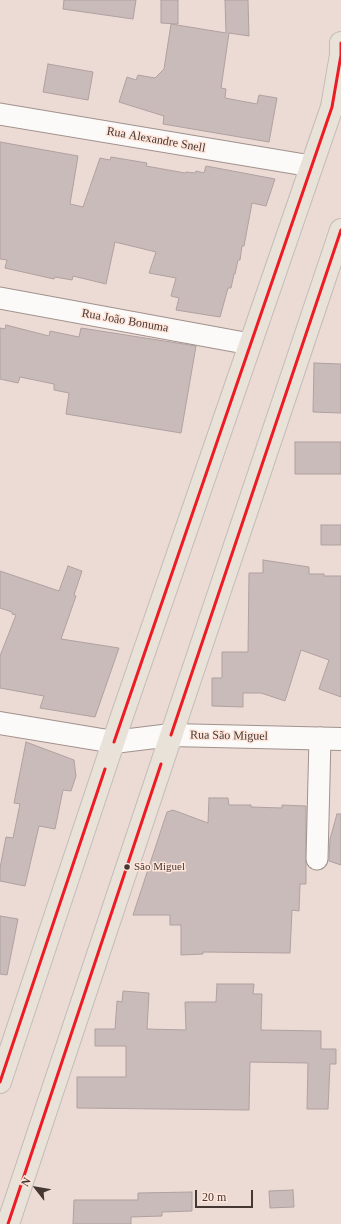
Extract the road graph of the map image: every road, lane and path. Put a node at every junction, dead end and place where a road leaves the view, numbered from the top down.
1 (341, 43) edge
2 (0, 114) edge
3 (311, 166) junction
4 (340, 236) edge
5 (0, 298) edge
6 (250, 344) junction
7 (0, 723) edge
8 (171, 735) junction
9 (331, 739) edge
10 (114, 742) junction
11 (317, 859) dead end
12 (0, 1082) edge
13 (8, 1224) edge

1 - 3 main road
2 - 3 street, Rua Alexandre Snell
3 - 6 main road
4 - 8 main road
5 - 6 street, Rua João Bonuma
6 - 10 main road
7 - 10 street, Rua São Miguel
8 - 9 street, Rua São Miguel
8 - 10 street, Rua São Miguel
8 - 13 main road
9 - 11 street
10 - 12 main road

